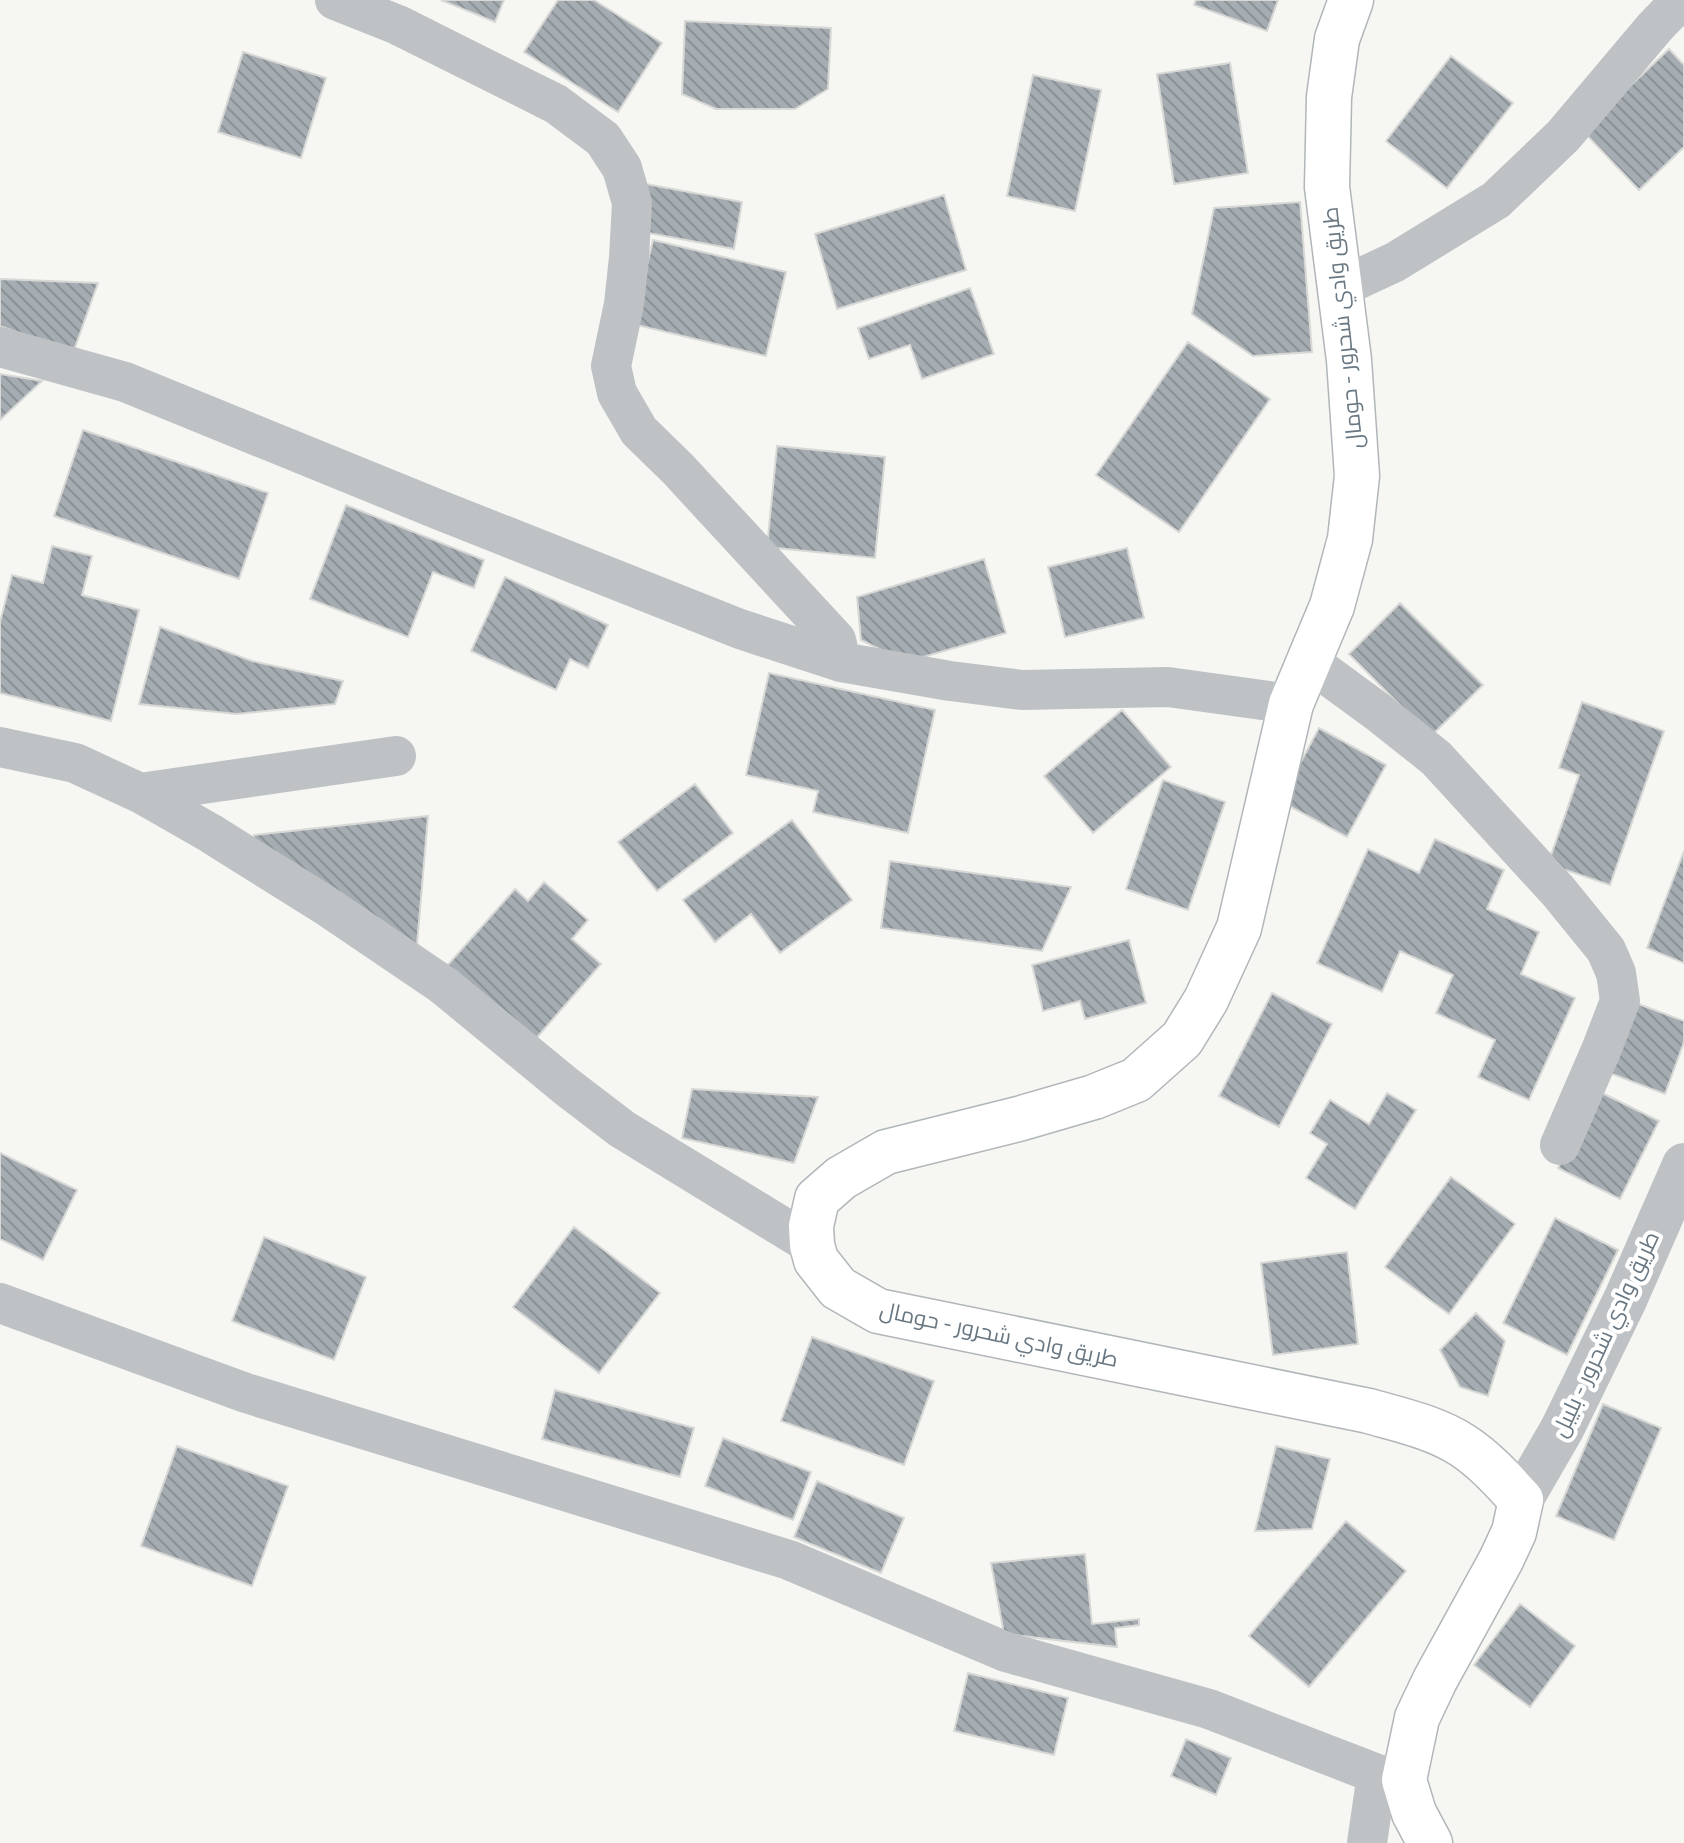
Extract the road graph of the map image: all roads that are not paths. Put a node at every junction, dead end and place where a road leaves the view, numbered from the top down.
1 (335, 0) edge
2 (1351, 0) edge
3 (1681, 0) edge
4 (1339, 288) junction
5 (0, 347) edge
6 (1307, 660) junction
7 (841, 662) junction
8 (1291, 704) junction
9 (0, 747) edge
10 (396, 756) dead end
11 (140, 793) junction
12 (1560, 1145) dead end
13 (1684, 1165) edge
14 (812, 1245) junction
15 (0, 1303) edge
16 (1521, 1500) junction
17 (1391, 1777) junction
18 (1367, 1843) edge
19 (1430, 1843) edge

1 - 7 street
2 - 4 main road, طريق وادي شحرور - حومال
3 - 4 street
4 - 6 main road, طريق وادي شحرور - حومال
5 - 7 street
6 - 8 main road, طريق وادي شحرور - حومال
6 - 12 street
7 - 8 street
8 - 14 main road, طريق وادي شحرور - حومال
9 - 11 street
10 - 11 street
11 - 14 street
13 - 16 street, طريق وادي شحرور - بليبل
14 - 16 main road, طريق وادي شحرور - حومال
15 - 17 street
16 - 17 main road
17 - 18 street
17 - 19 main road

